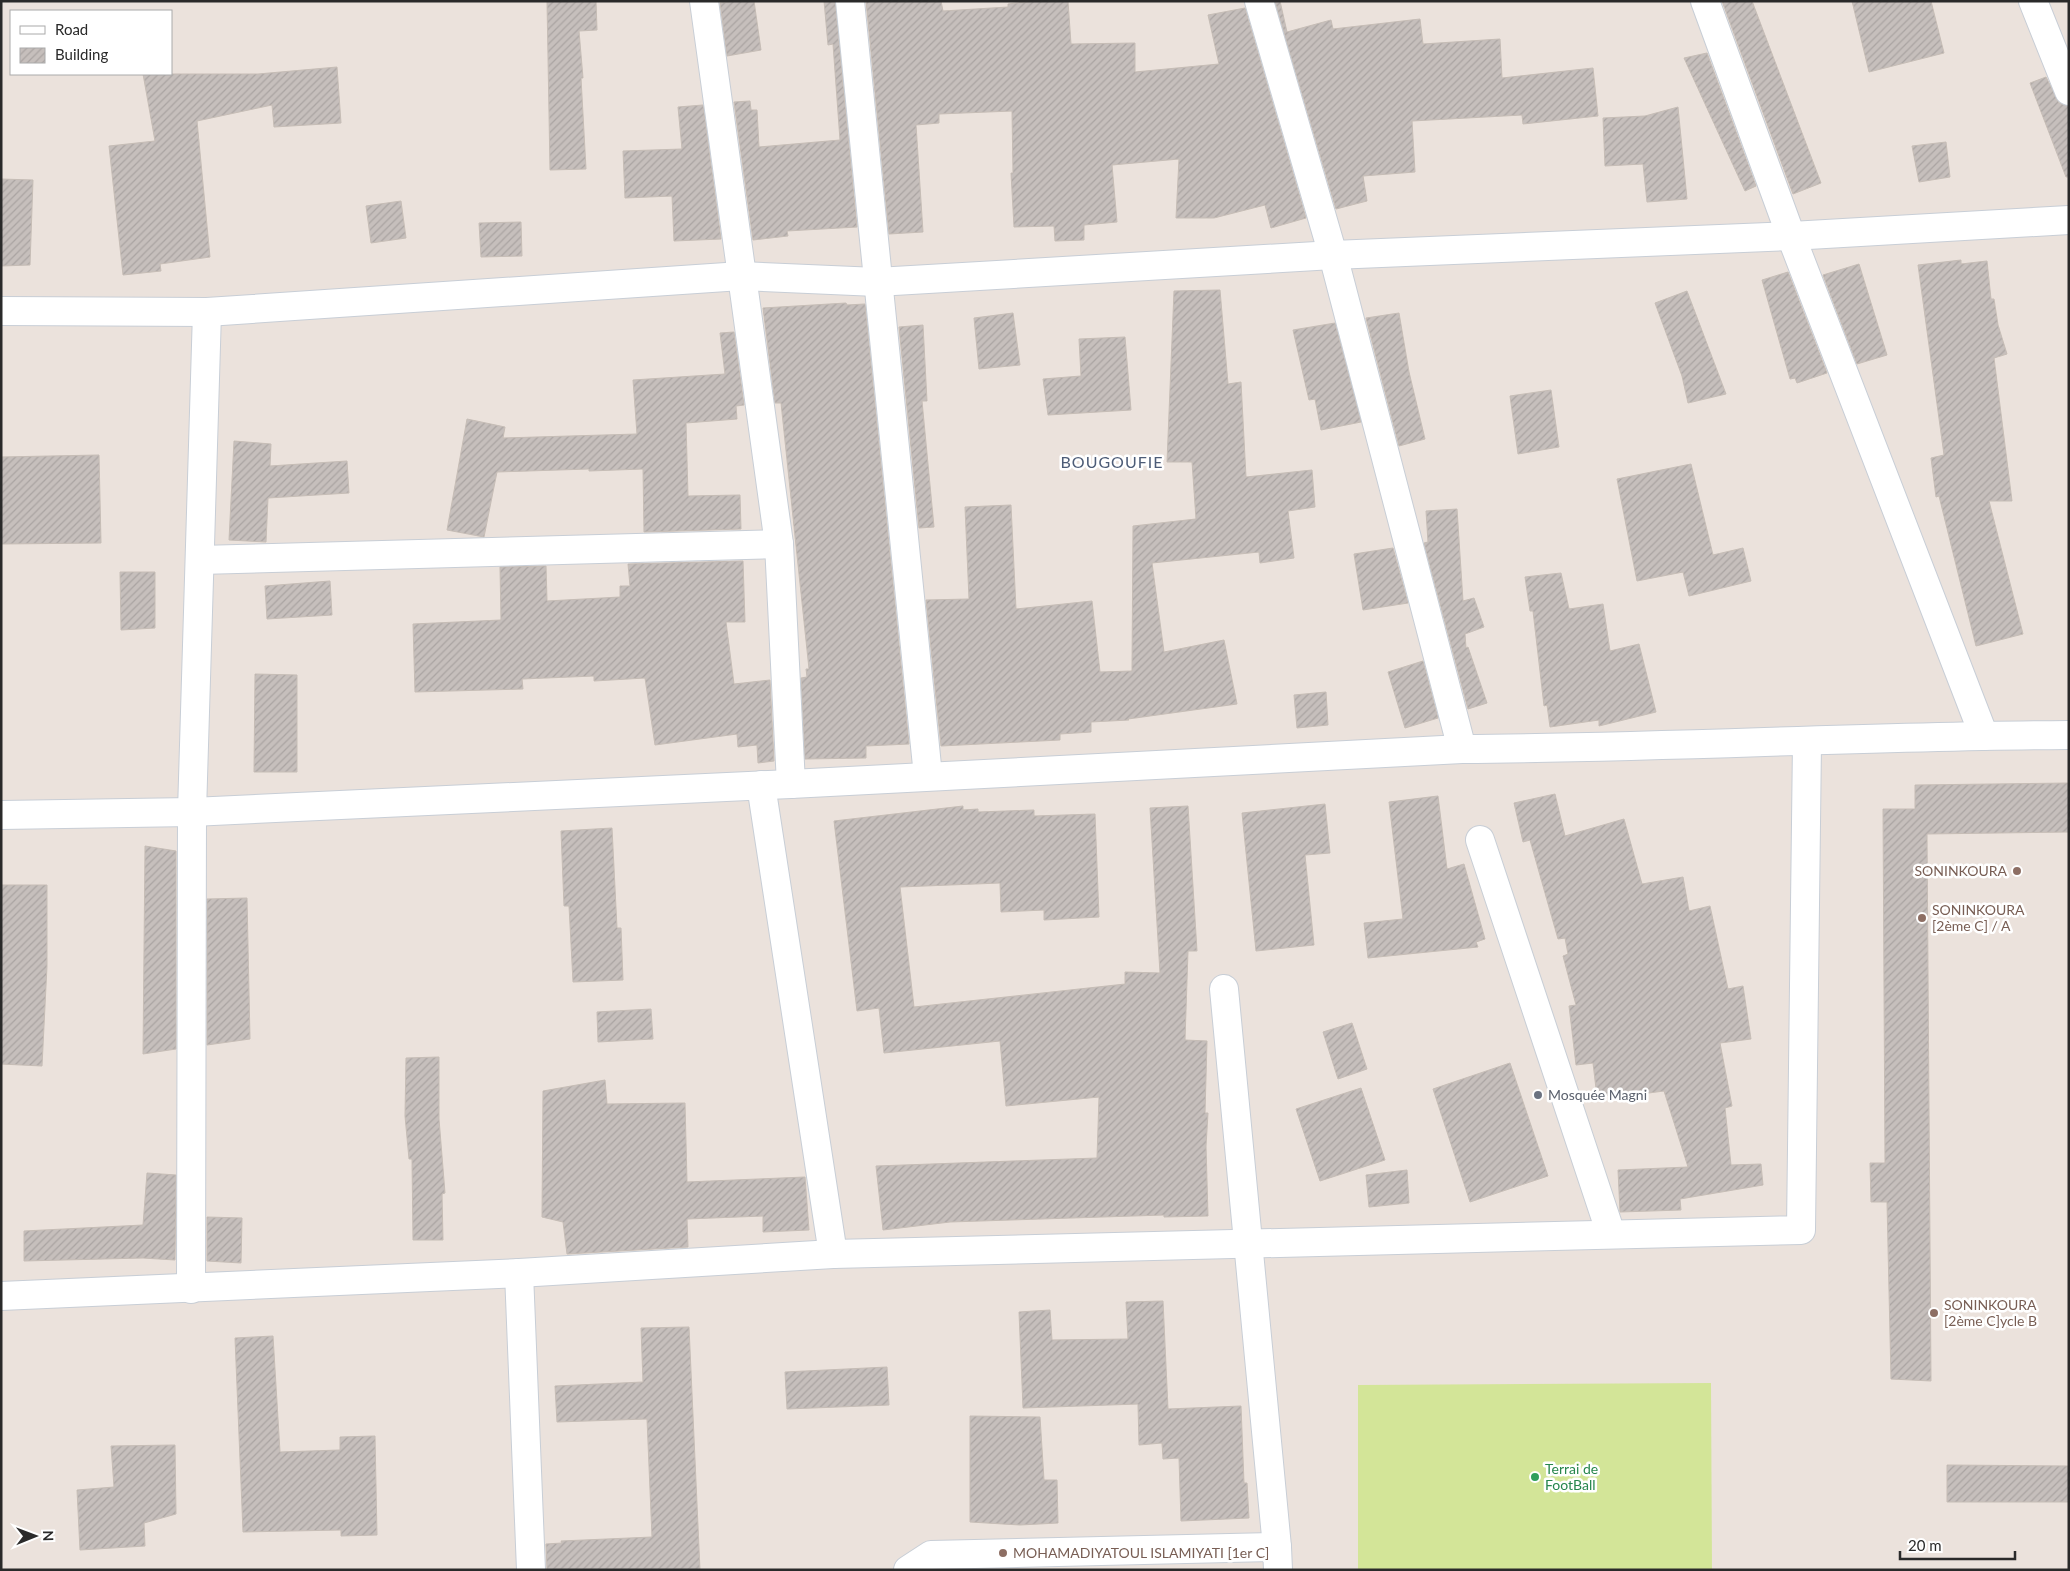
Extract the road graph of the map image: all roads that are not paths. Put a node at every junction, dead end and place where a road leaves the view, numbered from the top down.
1 (704, 1) edge
2 (850, 1) edge
3 (1259, 1) edge
4 (1705, 1) edge
5 (2033, 1) edge
6 (2069, 91) edge
7 (2069, 220) edge
8 (1791, 236) junction
9 (1333, 255) junction
10 (741, 276) junction
11 (877, 282) junction
12 (1, 311) edge
13 (207, 312) junction
14 (779, 544) junction
15 (200, 560) junction
16 (2069, 735) edge
17 (1984, 736) junction
18 (1807, 742) junction
19 (1462, 749) junction
20 (928, 776) junction
21 (791, 784) junction
22 (761, 785) junction
23 (192, 812) junction
24 (1, 815) edge
25 (1480, 840) dead end
26 (1224, 989) dead end
27 (1611, 1234) junction
28 (1248, 1244) junction
29 (832, 1254) junction
30 (519, 1273) junction
31 (191, 1289) junction
32 (1, 1296) edge
33 (1277, 1559) edge
34 (531, 1570) edge
35 (908, 1570) edge

1 - 10 street
2 - 11 street
3 - 9 street
4 - 8 street
5 - 6 street
7 - 8 street
8 - 9 street
8 - 17 street
9 - 11 street
9 - 19 street
10 - 11 street
10 - 13 street
10 - 14 street
11 - 20 street
12 - 13 street
13 - 15 street
14 - 15 street
14 - 21 street
15 - 23 street
16 - 17 street
17 - 18 street
18 - 19 street
18 - 27 street
19 - 20 street
20 - 21 street
21 - 22 street
22 - 23 street
22 - 29 street
23 - 24 street
23 - 31 street
25 - 27 street
26 - 28 street
27 - 28 street
28 - 29 street
28 - 33 street
29 - 30 street
30 - 31 street
30 - 34 street
31 - 32 street
33 - 35 street

